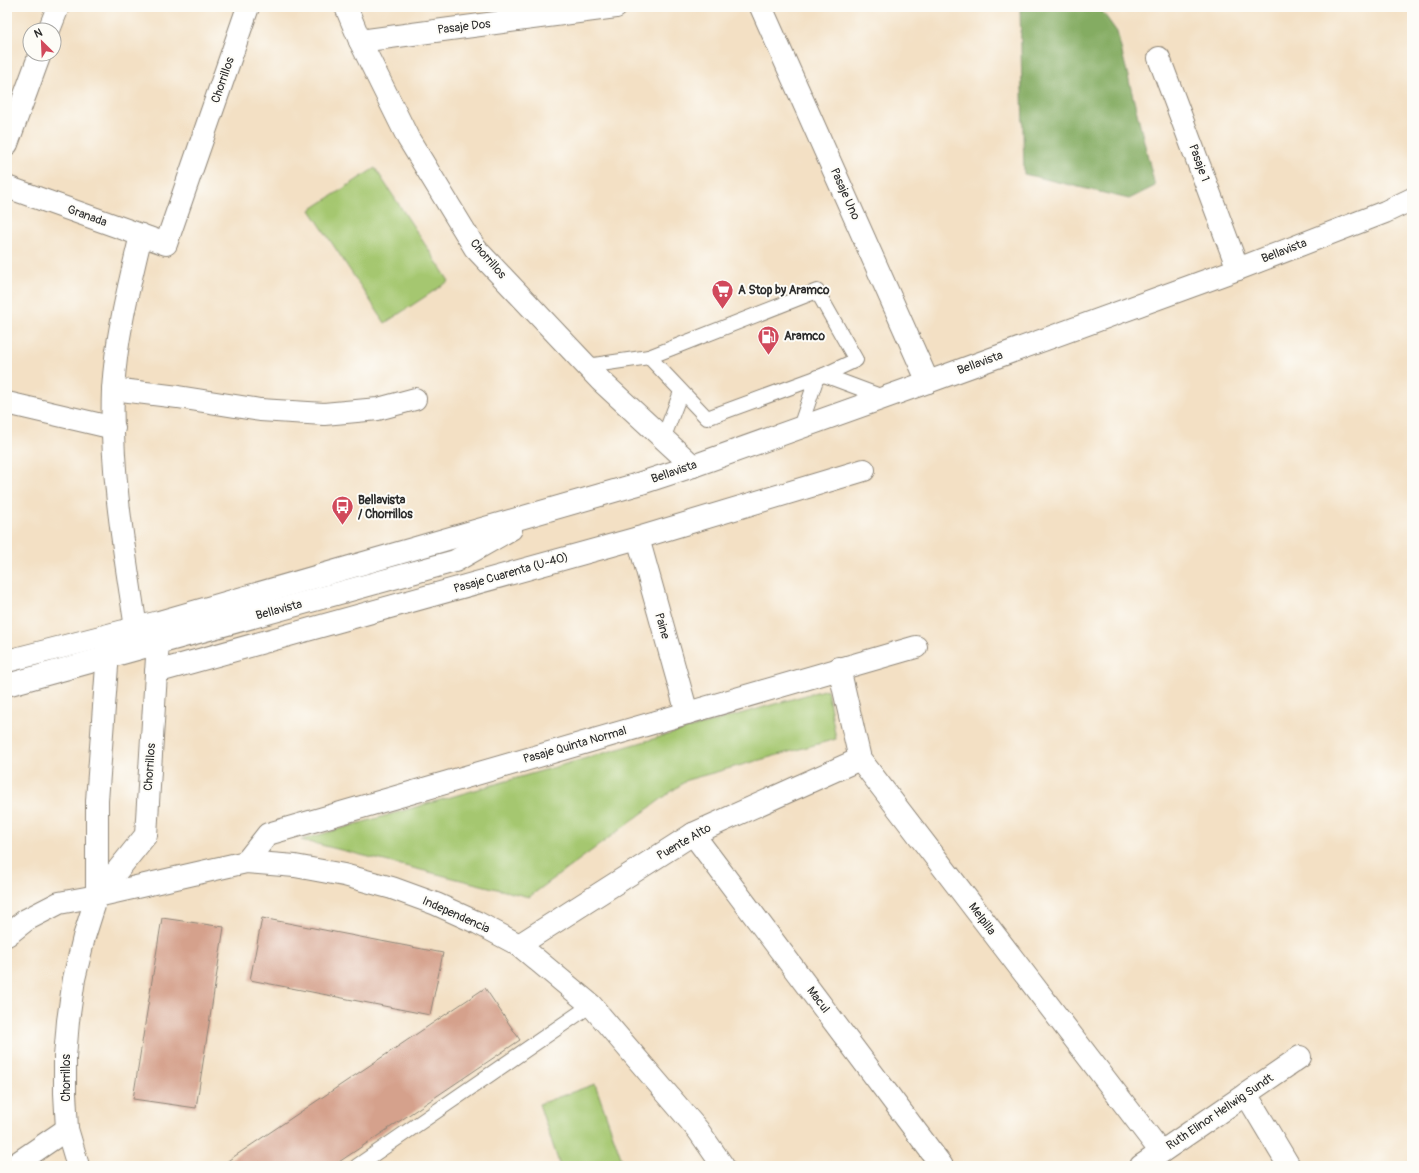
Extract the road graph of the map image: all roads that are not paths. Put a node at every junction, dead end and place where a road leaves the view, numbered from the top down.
1 (58, 7) edge
2 (248, 7) edge
3 (346, 7) edge
4 (616, 7) edge
5 (761, 7) edge
6 (52, 22) edge
7 (360, 41) junction
8 (1159, 58) dead end
9 (37, 62) edge
10 (7, 144) edge
11 (7, 187) edge
12 (1412, 199) edge
13 (140, 235) junction
14 (166, 244) joint
15 (1238, 269) junction
16 (649, 357) junction
17 (586, 366) junction
18 (820, 376) junction
19 (928, 382) junction
20 (113, 389) junction
21 (681, 392) junction
22 (883, 397) junction
23 (415, 399) dead end
24 (7, 403) edge
25 (800, 427) junction
26 (114, 428) junction
27 (663, 439) junction
28 (693, 466) junction
29 (864, 470) dead end
30 (542, 512) junction
31 (638, 538) junction
32 (159, 622) junction
33 (136, 628) junction
34 (109, 635) junction
35 (158, 643) junction
36 (916, 647) dead end
37 (108, 657) junction
38 (7, 660) edge
39 (839, 668) junction
40 (156, 672) junction
41 (7, 684) edge
42 (687, 713) junction
43 (860, 759) junction
44 (693, 834) junction
45 (246, 862) junction
46 (96, 896) junction
47 (7, 935) edge
48 (519, 945) junction
49 (590, 1005) junction
50 (1300, 1057) dead end
51 (1246, 1094) junction
52 (67, 1129) junction
53 (1161, 1152) junction
54 (13, 1166) edge
55 (78, 1166) edge
56 (357, 1166) edge
57 (723, 1166) edge
58 (942, 1166) edge
59 (1141, 1166) edge
60 (1289, 1166) edge

1 - 6 street
2 - 14 street, Chorrillos
3 - 7 street, Chorrillos
4 - 7 street, Pasaje Dos
5 - 19 street, Pasaje Uno
7 - 17 street, Chorrillos
8 - 15 street, Pasaje 1
9 - 10 street
11 - 13 street, Granada
12 - 15 street, Bellavista
13 - 14 street, Granada
13 - 20 street
15 - 19 street, Bellavista
16 - 17 lane
16 - 18 lane
16 - 21 lane
17 - 27 street, Chorrillos
18 - 21 lane
18 - 22 lane
18 - 25 lane
19 - 22 street, Bellavista
20 - 23 street
20 - 26 street
21 - 27 lane
22 - 25 street, Bellavista
24 - 26 street
25 - 28 street, Bellavista
26 - 33 street
27 - 28 street, Chorrillos
28 - 30 street, Bellavista
29 - 31 street, Pasaje Cuarenta (U-40)
30 - 32 street, Bellavista
30 - 35 street, Bellavista
31 - 40 street, Pasaje Cuarenta (U-40)
31 - 42 street, Paine
32 - 33 street, Bellavista
32 - 35 street, Chorrillos
33 - 34 street, Bellavista
34 - 37 street, Chorrillos
34 - 38 street, Bellavista
35 - 37 street, Bellavista
35 - 40 street, Chorrillos
36 - 39 street, Pasaje Quinta Normal
37 - 41 street, Bellavista
37 - 46 street, Chorrillos
39 - 42 street, Pasaje Quinta Normal
39 - 43 street, Melpilla
40 - 46 street, Chorrillos
42 - 45 street, Pasaje Quinta Normal
43 - 44 street, Puente Alto
43 - 53 street, Melpilla
44 - 48 street, Puente Alto
44 - 58 street, Macul
45 - 46 street, Independencia
45 - 48 street, Independencia
46 - 47 street, Independencia
46 - 52 street, Chorrillos
48 - 49 street, Independencia
49 - 56 lane
49 - 57 street, Independencia
50 - 51 street, Ruth Elinor Hellwig Sundt
51 - 53 street, Ruth Elinor Hellwig Sundt
51 - 60 street
52 - 54 street
52 - 55 street, Chorrillos
53 - 59 street, Ruth Elinor Hellwig Sundt

